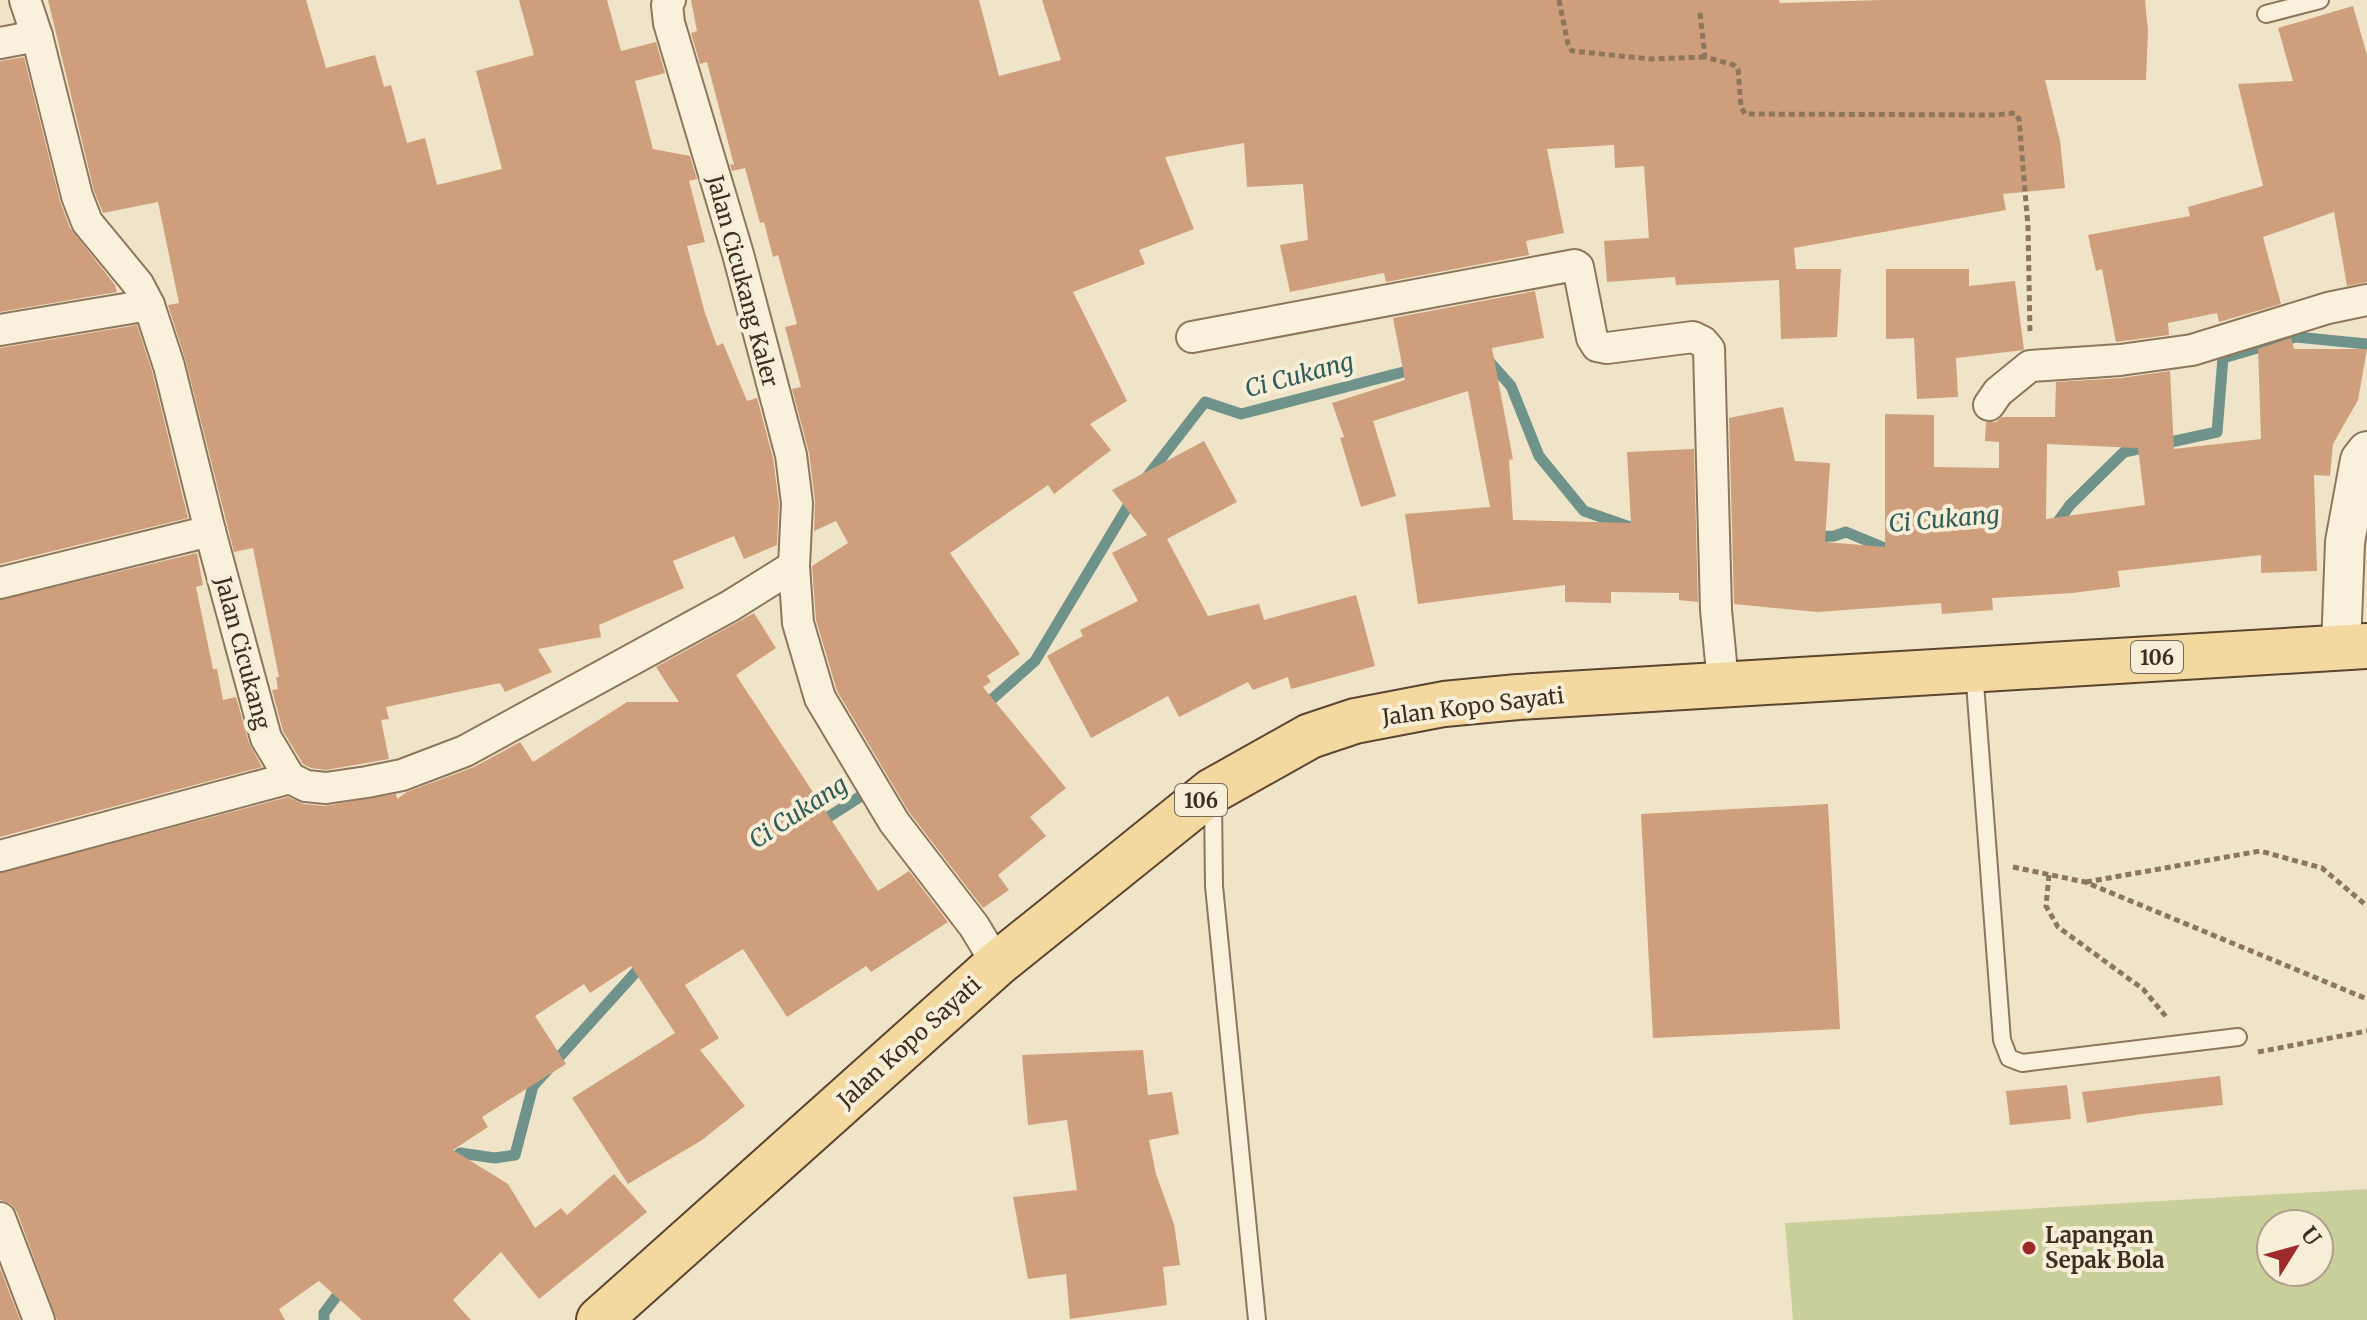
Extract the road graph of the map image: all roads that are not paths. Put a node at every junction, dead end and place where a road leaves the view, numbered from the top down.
1 (25, 0) edge
2 (670, 0) edge
3 (2320, 0) edge
4 (2266, 14) dead end
5 (37, 36) junction
6 (0, 43) edge
7 (2367, 300) edge
8 (149, 305) junction
9 (0, 330) edge
10 (1192, 337) dead end
11 (1989, 405) dead end
12 (2367, 451) edge
13 (210, 531) junction
14 (2367, 532) edge
15 (794, 566) junction
16 (0, 583) edge
17 (2358, 646) edge
18 (1974, 670) junction
19 (1723, 683) junction
20 (290, 778) junction
21 (1212, 791) junction
22 (0, 856) edge
23 (997, 964) junction
24 (2238, 1037) dead end
25 (0, 1218) edge
26 (39, 1320) edge
27 (599, 1320) edge
28 (1257, 1320) edge

1 - 5 street, Jalan Cicukang
2 - 15 street, Jalan Cicukang Kaler
3 - 4 lane
5 - 6 street
5 - 8 street, Jalan Cicukang
7 - 11 street
8 - 9 street
8 - 13 street, Jalan Cicukang
10 - 19 street
12 - 17 street
13 - 16 street
13 - 20 street, Jalan Cicukang
14 - 17 street
15 - 20 street
15 - 23 street, Jalan Cicukang Kaler
17 - 18 main road, Jalan Kopo Sayati / 106
18 - 19 main road, Jalan Kopo Sayati / 106
18 - 24 lane
19 - 21 main road, Jalan Kopo Sayati / 106
20 - 22 street
21 - 23 main road, Jalan Kopo Sayati / 106
21 - 28 lane
23 - 27 main road, Jalan Kopo Sayati / 106
25 - 26 street

